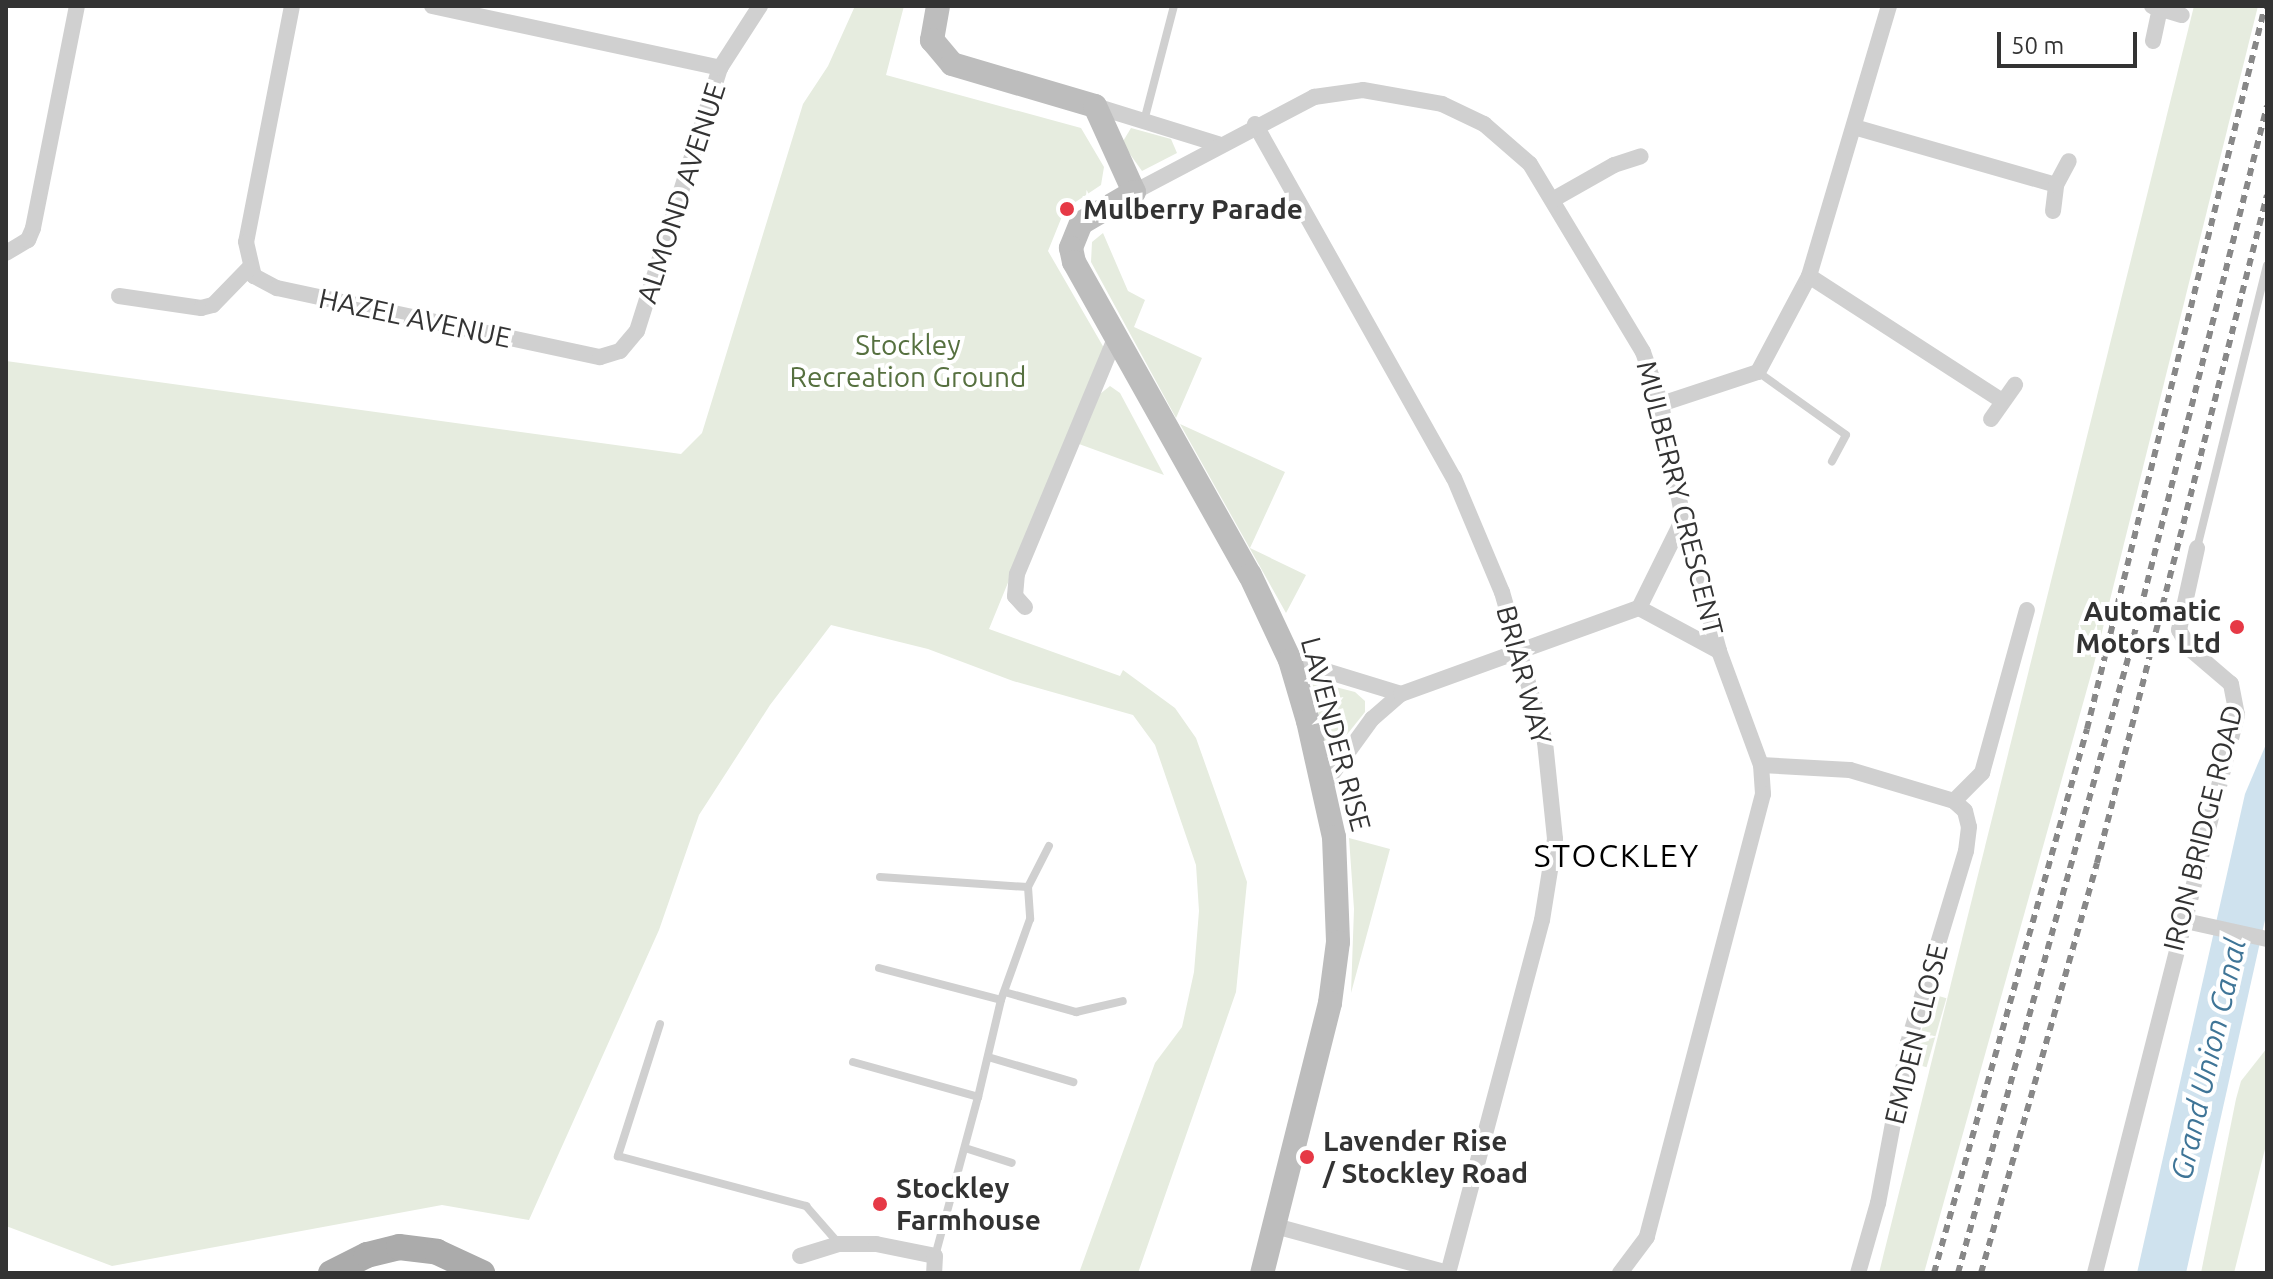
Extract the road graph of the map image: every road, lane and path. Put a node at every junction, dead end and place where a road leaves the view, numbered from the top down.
1 (77, 6) edge
2 (292, 6) edge
3 (432, 6) edge
4 (760, 6) edge
5 (938, 6) edge
6 (1174, 6) edge
7 (1889, 6) edge
8 (2156, 7) edge
9 (2182, 15) dead end
10 (2153, 41) dead end
11 (720, 68) junction
12 (1095, 106) junction
13 (1144, 121) junction
14 (1255, 124) junction
15 (1854, 127) junction
16 (1218, 144) junction
17 (1641, 156) dead end
18 (2069, 161) dead end
19 (2056, 185) junction
20 (1134, 192) junction
21 (1554, 199) junction
22 (2053, 211) dead end
23 (6, 253) edge
24 (2267, 266) edge
25 (249, 268) junction
26 (1809, 276) junction
27 (119, 296) dead end
28 (1115, 339) junction
29 (588, 356) joint
30 (1758, 372) junction
31 (2015, 385) dead end
32 (2001, 400) junction
33 (1661, 404) junction
34 (1991, 419) dead end
35 (1832, 461) dead end
36 (1683, 519) junction
37 (2197, 548) joint
38 (1025, 607) dead end
39 (1639, 608) junction
40 (2027, 610) dead end
41 (1719, 651) junction
42 (1520, 652) junction
43 (1290, 660) junction
44 (1401, 694) junction
45 (1761, 765) junction
46 (1324, 785) junction
47 (1954, 801) junction
48 (1049, 846) dead end
49 (880, 877) dead end
50 (1028, 887) junction
51 (2181, 920) junction
52 (2267, 939) edge
53 (879, 968) dead end
54 (1005, 997) junction
55 (1123, 1001) dead end
56 (660, 1024) dead end
57 (988, 1057) junction
58 (853, 1062) dead end
59 (1073, 1082) dead end
60 (978, 1097) junction
61 (965, 1148) junction
62 (1012, 1163) dead end
63 (1275, 1226) junction
64 (839, 1244) junction
65 (800, 1256) dead end
66 (445, 1262) edge
67 (935, 1265) edge
68 (343, 1270) edge
69 (482, 1273) edge
70 (1262, 1273) edge
71 (1448, 1273) edge
72 (1620, 1273) edge
73 (1858, 1273) edge
74 (2095, 1273) edge

1 - 23 street
2 - 25 street
3 - 11 street
4 - 11 street, ALMOND AVENUE
5 - 12 street
6 - 13 lane
7 - 15 street
8 - 9 street
8 - 10 street
11 - 29 street, ALMOND AVENUE
12 - 13 street
12 - 20 street
13 - 16 street
14 - 16 street, MULBERRY CRESCENT
14 - 21 street, MULBERRY CRESCENT
14 - 42 street, BRIAR WAY
15 - 19 street
15 - 26 street
16 - 20 street, MULBERRY CRESCENT
17 - 21 street
18 - 19 street
19 - 22 street
20 - 28 street, LAVENDER RISE
21 - 33 street, MULBERRY CRESCENT
24 - 37 lane, IRON BRIDGE ROAD
25 - 27 street
25 - 29 street, HAZEL AVENUE
26 - 30 street
26 - 32 street
28 - 38 street
28 - 43 street, LAVENDER RISE
30 - 33 street
30 - 35 lane
31 - 32 street
32 - 34 street
33 - 36 street, MULBERRY CRESCENT
36 - 39 street
36 - 41 street, MULBERRY CRESCENT
37 - 51 street, IRON BRIDGE ROAD
39 - 41 street
39 - 42 street
40 - 47 street
41 - 45 street, MULBERRY CRESCENT
42 - 44 street
42 - 71 street, BRIAR WAY
43 - 44 street
43 - 46 street, LAVENDER RISE
44 - 46 street
45 - 47 street
45 - 72 street, MULBERRY CRESCENT
46 - 63 street, LAVENDER RISE
47 - 73 street, EMDEN CLOSE
48 - 50 lane
49 - 50 lane
50 - 54 lane
51 - 52 street
51 - 74 street, IRON BRIDGE ROAD
53 - 54 lane
54 - 55 lane
54 - 57 lane
56 - 64 lane
57 - 59 lane
57 - 60 lane
58 - 60 lane
60 - 61 lane
61 - 62 lane
61 - 67 lane
63 - 70 street, LAVENDER RISE
63 - 71 street
64 - 65 street
64 - 67 street
66 - 68 main road
66 - 69 main road

